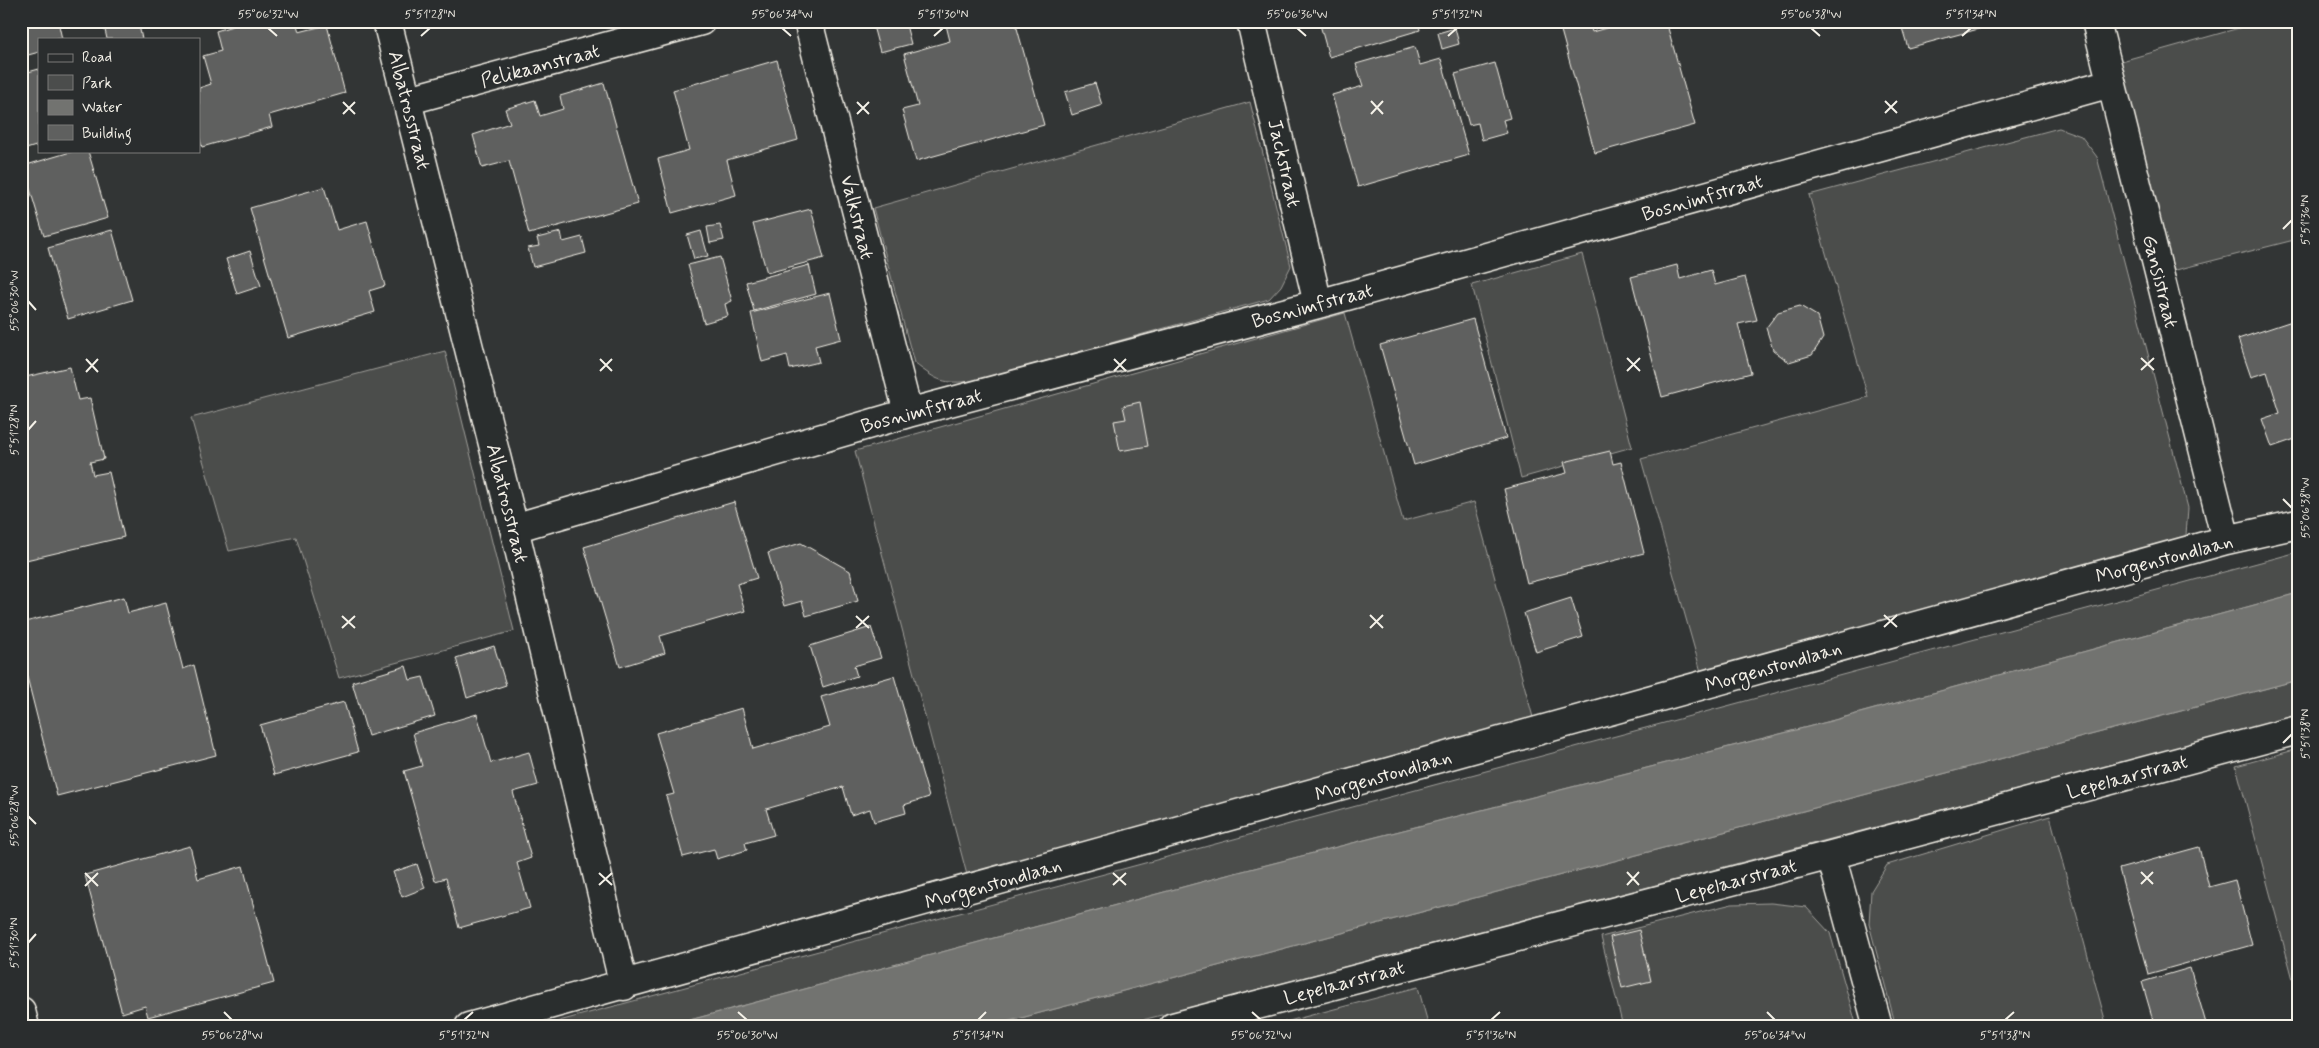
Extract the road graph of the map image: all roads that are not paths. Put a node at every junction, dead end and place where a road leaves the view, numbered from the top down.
1 (388, 21) edge
2 (701, 21) edge
3 (808, 21) edge
4 (1252, 21) edge
5 (2096, 21) edge
6 (2111, 83) junction
7 (409, 100) junction
8 (1318, 304) junction
9 (908, 413) junction
10 (2298, 524) edge
11 (514, 528) junction
12 (2226, 540) junction
13 (2298, 730) edge
14 (1831, 855) junction
15 (624, 986) junction
16 (21, 1011) edge
17 (25, 1027) edge
18 (469, 1027) edge
19 (1173, 1027) edge
20 (1878, 1027) edge

1 - 7 street, Albatrosstraat
2 - 7 street, Pelikaanstraat
3 - 9 street, Valkstraat
4 - 8 street, Jackstraat
5 - 6 street, Gansistraat
6 - 8 street, Bosnimfstraat
6 - 12 street, Gansistraat
7 - 11 street, Albatrosstraat
8 - 9 street, Bosnimfstraat
9 - 11 street, Bosnimfstraat
10 - 12 street, Morgenstondlaan
11 - 15 street, Albatrosstraat
12 - 15 street, Morgenstondlaan
13 - 14 street, Lepelaarstraat
14 - 19 street, Lepelaarstraat
14 - 20 street
15 - 18 street, Morgenstondlaan
16 - 17 street

